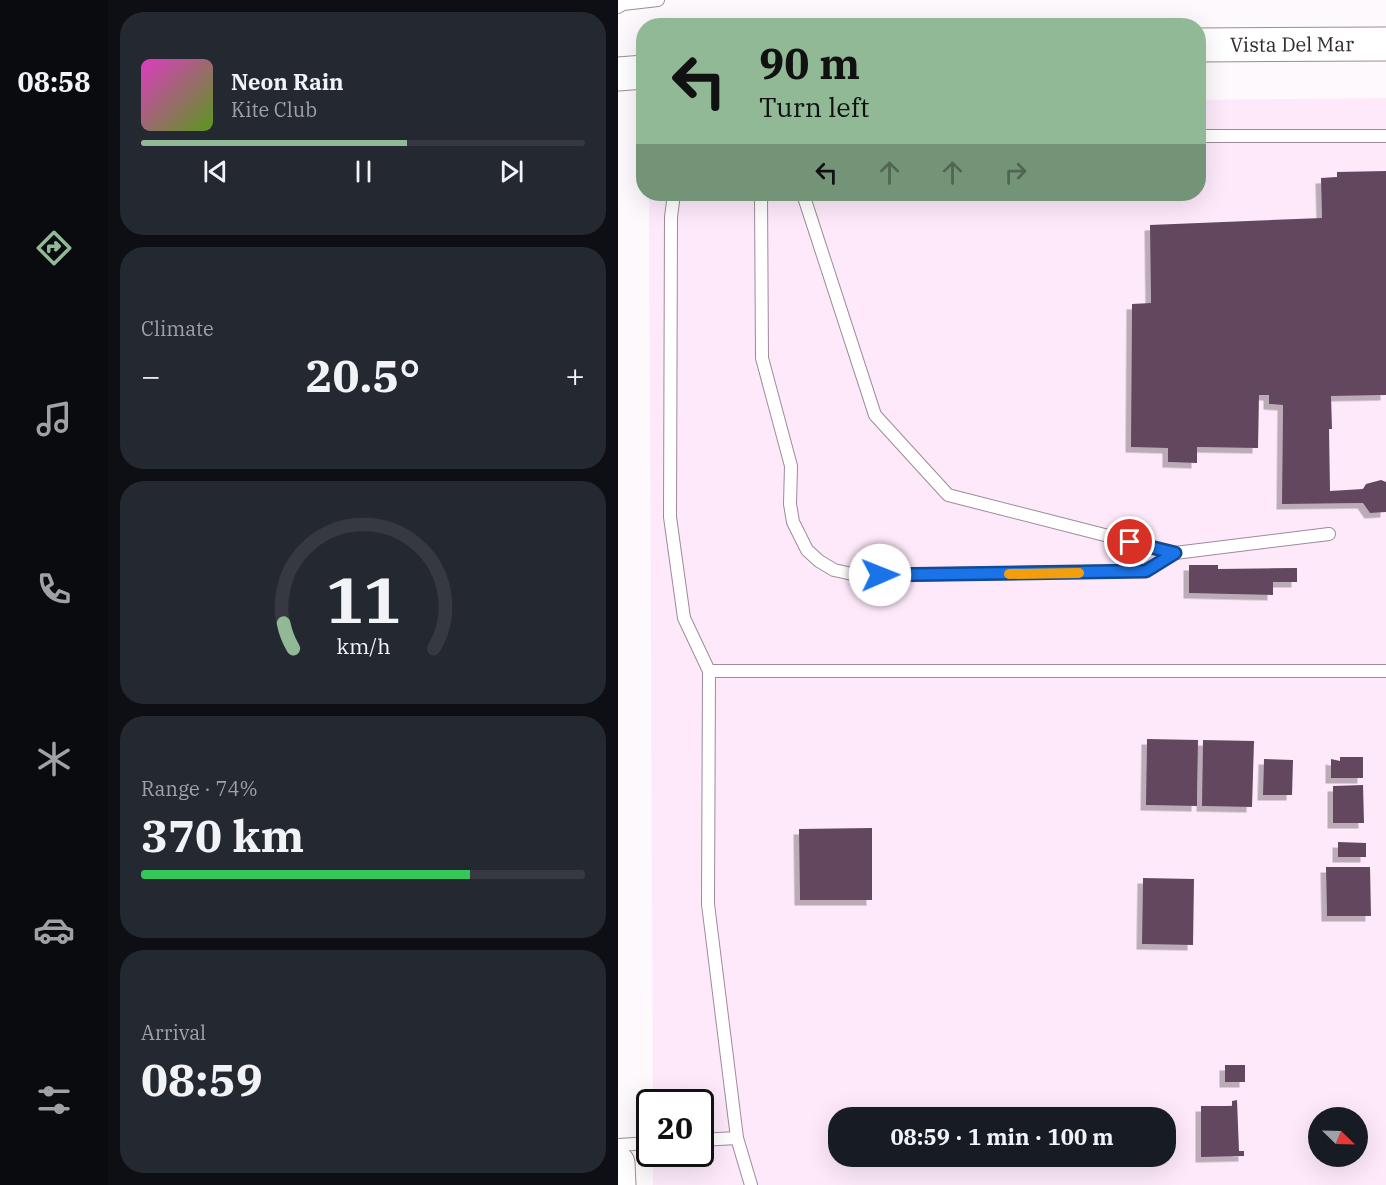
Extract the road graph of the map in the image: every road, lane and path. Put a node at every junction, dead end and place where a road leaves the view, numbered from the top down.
1 (658, 0) edge
2 (618, 7) edge
3 (1386, 44) edge
4 (1206, 45) edge
5 (636, 73) edge
6 (618, 74) edge
7 (1206, 135) edge
8 (1386, 136) edge
9 (673, 201) edge
10 (761, 201) edge
11 (805, 201) edge
12 (1329, 534) dead end
13 (1175, 553) junction
14 (709, 671) junction
15 (1386, 671) edge
16 (736, 1138) junction
17 (714, 1139) edge
18 (636, 1144) edge
19 (618, 1145) edge
20 (618, 1163) edge
21 (620, 1185) edge
22 (751, 1185) edge

1 - 2 lane
3 - 4 main road, Vista Del Mar
5 - 6 main road
7 - 8 lane
9 - 14 lane
10 - 13 lane
11 - 13 lane
12 - 13 lane
14 - 15 lane
14 - 16 lane
16 - 17 lane
16 - 22 lane
18 - 19 lane
20 - 21 main road

